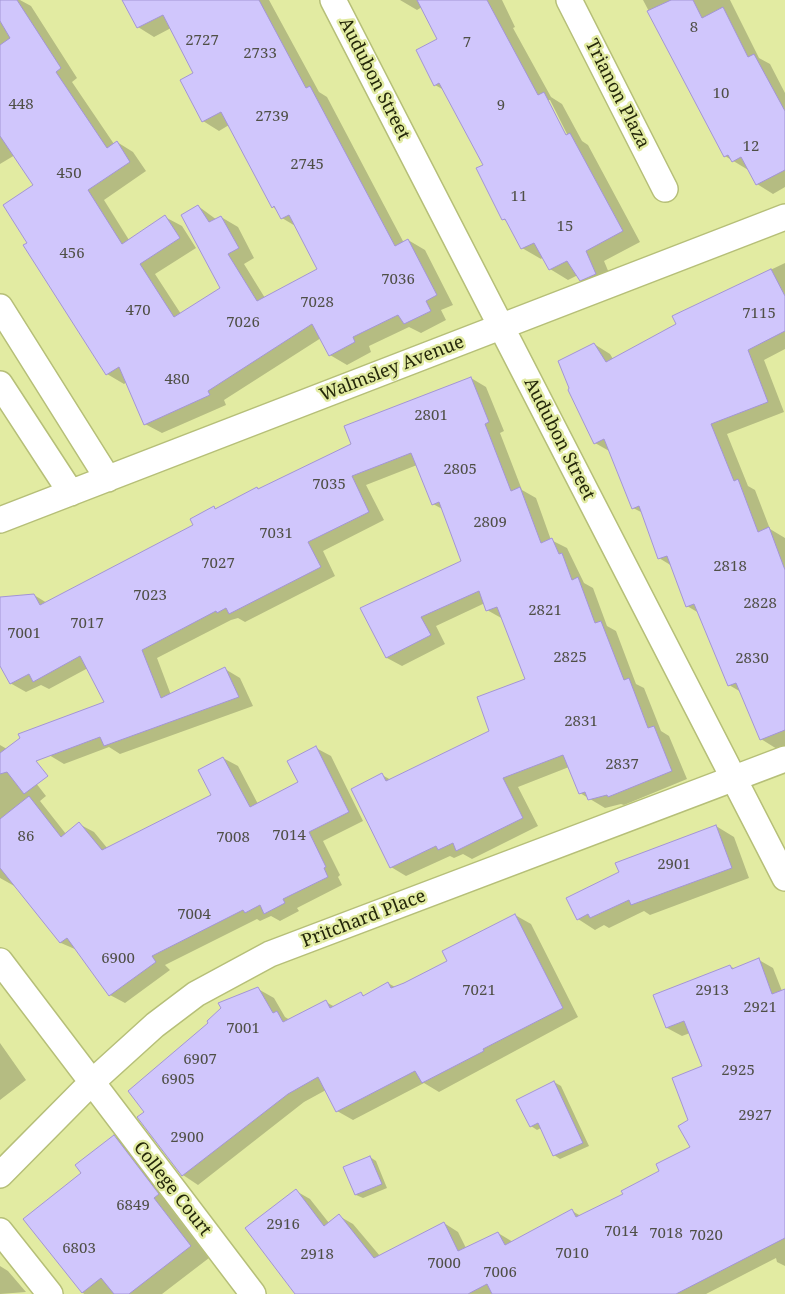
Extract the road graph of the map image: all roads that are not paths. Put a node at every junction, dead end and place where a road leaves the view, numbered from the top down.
1 (333, 0) edge
2 (569, 0) edge
3 (665, 189) dead end
4 (785, 217) edge
5 (0, 307) edge
6 (502, 326) junction
7 (0, 384) edge
8 (53, 391) junction
9 (20, 414) junction
10 (108, 479) junction
11 (71, 493) junction
12 (0, 520) edge
13 (785, 759) edge
14 (734, 779) junction
15 (785, 878) edge
16 (0, 960) edge
17 (91, 1083) junction
18 (0, 1175) edge
19 (0, 1231) edge
20 (50, 1294) edge
21 (253, 1294) edge

1 - 6 street, Audubon Street
2 - 3 street, Trianon Plaza
4 - 6 street, Walmsley Avenue
5 - 8 street
6 - 10 street, Walmsley Avenue
6 - 14 street, Audubon Street
7 - 9 street
8 - 9 street
8 - 10 street
9 - 11 street
10 - 11 street, Walmsley Avenue
11 - 12 street, Walmsley Avenue
13 - 14 street, Pritchard Place
14 - 15 street, Audubon Street
14 - 17 street, Pritchard Place
16 - 17 street, College Court
17 - 18 street, Pritchard Place
17 - 21 street, College Court
19 - 20 street

